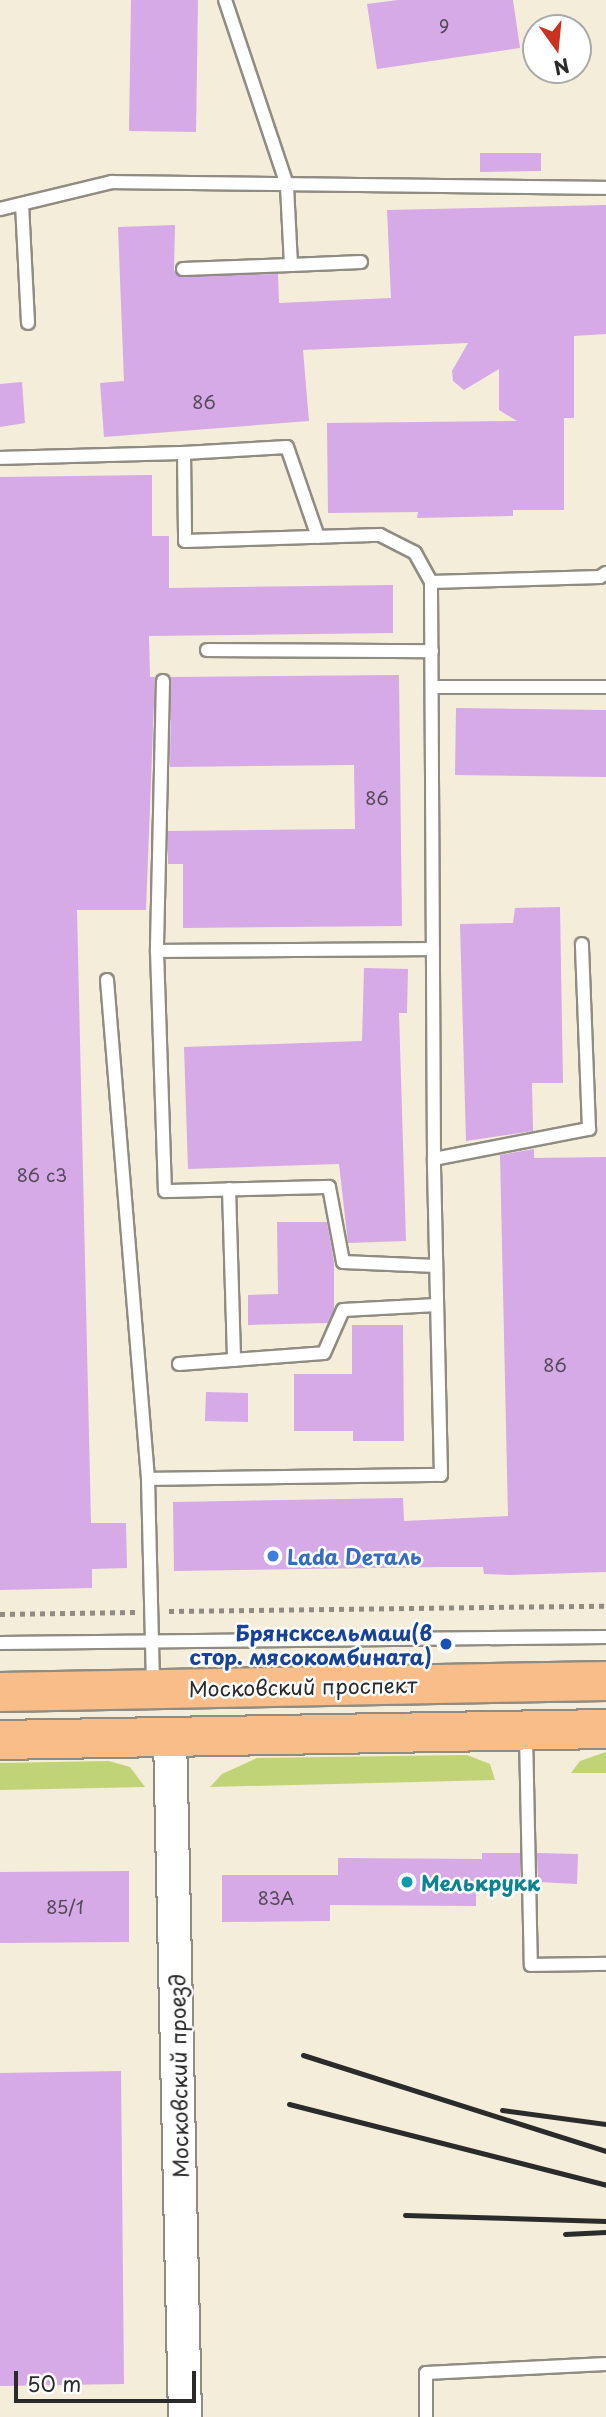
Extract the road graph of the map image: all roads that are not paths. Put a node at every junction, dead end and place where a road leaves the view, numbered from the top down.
1 (225, 0) edge
2 (287, 185) junction
3 (606, 188) edge
4 (22, 204) junction
5 (0, 209) edge
6 (361, 262) dead end
7 (291, 265) junction
8 (183, 269) dead end
9 (28, 323) dead end
10 (184, 453) junction
11 (0, 458) edge
12 (318, 537) junction
13 (606, 573) edge
14 (431, 582) junction
15 (207, 650) dead end
16 (432, 651) junction
17 (163, 681) dead end
18 (434, 687) junction
19 (606, 687) edge
20 (582, 944) dead end
21 (433, 949) junction
22 (157, 951) junction
23 (107, 981) dead end
24 (434, 1159) junction
25 (229, 1189) junction
26 (436, 1266) junction
27 (438, 1305) junction
28 (234, 1360) junction
29 (179, 1364) dead end
30 (148, 1479) junction
31 (606, 1637) edge
32 (153, 1640) junction
33 (0, 1643) edge
34 (606, 1681) edge
35 (153, 1689) junction
36 (0, 1692) edge
37 (606, 1729) edge
38 (526, 1730) junction
39 (170, 1736) junction
40 (0, 1740) edge
41 (606, 1964) edge
42 (606, 2364) edge
43 (185, 2417) edge
44 (426, 2417) edge

1 - 2 lane
2 - 3 lane
2 - 4 lane
2 - 7 lane
4 - 5 lane
4 - 9 lane
6 - 7 lane
7 - 8 lane
10 - 11 lane
10 - 12 lane
10 - 12 lane
12 - 14 lane
13 - 14 lane
14 - 16 lane
15 - 16 lane
16 - 18 lane
17 - 22 lane
18 - 19 lane
18 - 21 lane
20 - 24 lane
21 - 22 lane
21 - 24 lane
22 - 25 lane
23 - 30 lane
24 - 26 lane
25 - 26 lane
25 - 28 lane
26 - 27 lane
27 - 28 lane
27 - 30 lane
28 - 29 lane
30 - 32 lane
31 - 32 lane
32 - 33 lane
32 - 35 lane
34 - 35 main road, Московский проспект
35 - 36 main road, Московский проспект
37 - 38 main road
38 - 39 main road
38 - 41 lane
39 - 40 main road
39 - 43 street, Московский проезд
42 - 44 lane

